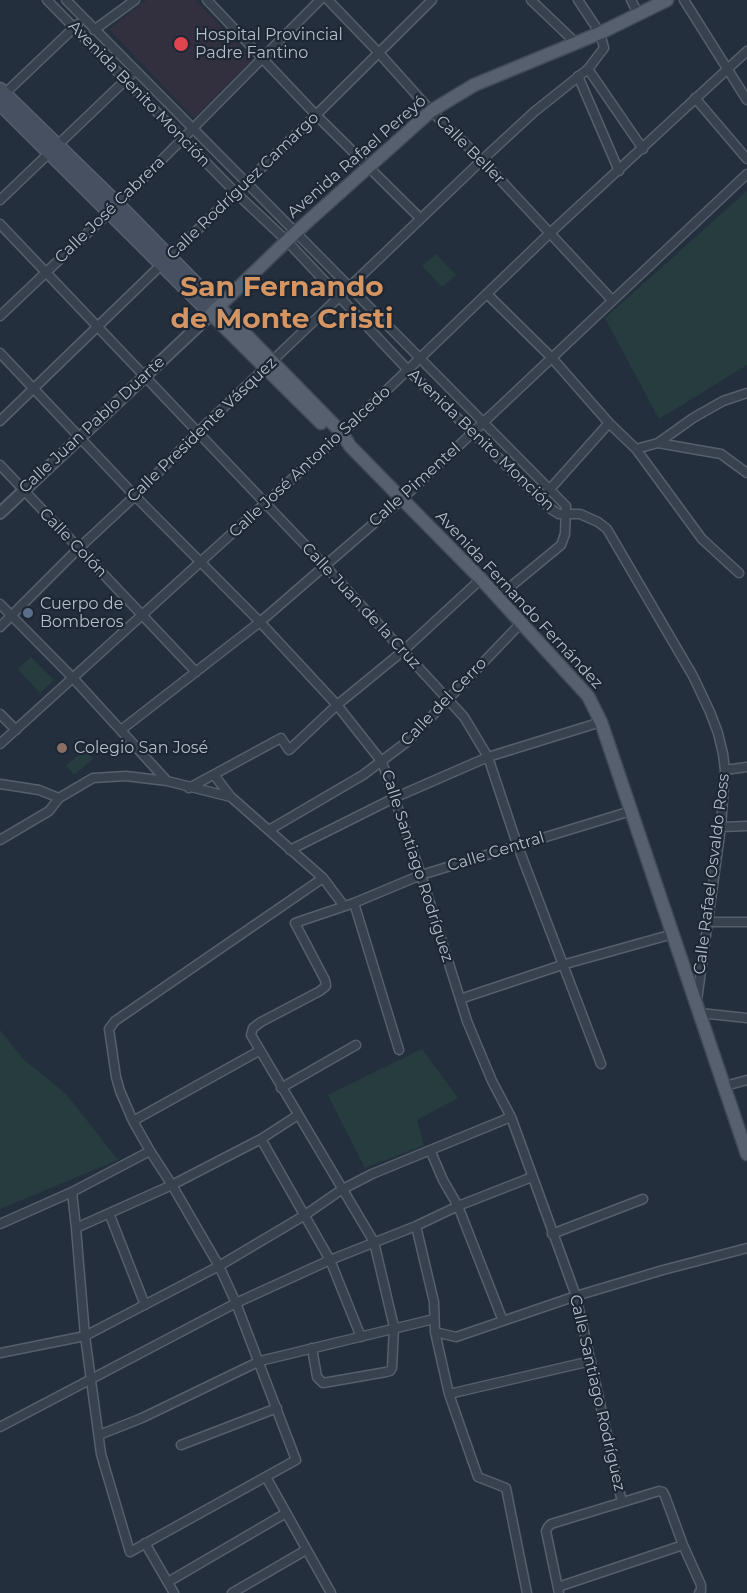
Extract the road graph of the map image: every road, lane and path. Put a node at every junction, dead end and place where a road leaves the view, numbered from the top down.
1 (47, 0) edge
2 (66, 0) edge
3 (135, 0) edge
4 (207, 0) edge
5 (320, 0) edge
6 (328, 0) edge
7 (432, 0) edge
8 (531, 0) edge
9 (578, 0) edge
10 (667, 0) edge
11 (684, 0) edge
12 (634, 1) edge
13 (639, 15) junction
14 (83, 19) junction
15 (75, 28) junction
16 (94, 30) junction
17 (600, 33) junction
18 (576, 44) junction
19 (747, 51) edge
20 (379, 53) junction
21 (262, 58) junction
22 (727, 68) junction
23 (588, 69) junction
24 (135, 71) junction
25 (578, 76) junction
26 (126, 80) junction
27 (1, 96) edge
28 (695, 98) junction
29 (747, 100) edge
30 (430, 111) junction
31 (316, 115) junction
32 (192, 128) junction
33 (182, 139) junction
34 (643, 149) junction
35 (54, 150) junction
36 (747, 159) edge
37 (482, 160) junction
38 (367, 167) junction
39 (619, 171) junction
40 (747, 174) edge
41 (246, 183) junction
42 (236, 193) junction
43 (0, 200) edge
44 (113, 209) junction
45 (420, 218) junction
46 (0, 224) edge
47 (550, 233) junction
48 (292, 236) junction
49 (166, 261) junction
50 (47, 272) junction
51 (350, 288) junction
52 (487, 294) junction
53 (339, 297) junction
54 (612, 300) junction
55 (215, 310) junction
56 (0, 316) edge
57 (98, 327) junction
58 (0, 353) edge
59 (421, 358) junction
60 (552, 358) junction
61 (268, 364) junction
62 (408, 370) junction
63 (143, 377) junction
64 (34, 390) junction
65 (747, 393) edge
66 (0, 421) edge
67 (483, 423) junction
68 (609, 423) junction
69 (197, 433) junction
70 (473, 433) junction
71 (340, 436) junction
72 (81, 438) junction
73 (658, 443) junction
74 (636, 449) junction
75 (0, 465) edge
76 (747, 473) edge
77 (549, 489) junction
78 (23, 491) junction
79 (135, 496) junction
80 (402, 499) junction
81 (264, 504) junction
82 (0, 513) edge
83 (567, 513) junction
84 (79, 548) junction
85 (202, 562) junction
86 (324, 566) junction
87 (739, 573) dead end
88 (482, 579) junction
89 (498, 597) junction
90 (0, 604) edge
91 (142, 615) junction
92 (11, 617) junction
93 (260, 622) junction
94 (521, 623) junction
95 (0, 627) edge
96 (403, 651) junction
97 (196, 672) junction
98 (73, 678) junction
99 (448, 699) junction
100 (337, 705) junction
101 (0, 714) edge
102 (601, 722) junction
103 (16, 730) junction
104 (121, 730) junction
105 (0, 744) edge
106 (488, 757) junction
107 (382, 762) junction
108 (747, 767) edge
109 (725, 770) junction
110 (210, 777) junction
111 (167, 781) junction
112 (0, 784) edge
113 (189, 788) junction
114 (206, 791) junction
115 (231, 797) junction
116 (59, 798) junction
117 (394, 798) junction
118 (631, 811) junction
119 (747, 826) edge
120 (721, 827) junction
121 (269, 830) junction
122 (0, 840) edge
123 (517, 844) junction
124 (290, 850) junction
125 (421, 875) junction
126 (323, 878) junction
127 (354, 903) junction
128 (344, 906) junction
129 (707, 922) junction
130 (747, 922) edge
131 (673, 934) junction
132 (562, 965) junction
133 (460, 999) junction
134 (698, 1009) junction
135 (747, 1018) edge
136 (356, 1045) dead end
137 (399, 1050) dead end
138 (259, 1051) junction
139 (601, 1064) dead end
140 (747, 1080) edge
141 (725, 1086) junction
142 (281, 1088) junction
143 (298, 1115) junction
144 (511, 1117) junction
145 (133, 1121) junction
146 (261, 1139) junction
147 (150, 1151) junction
148 (431, 1152) junction
149 (747, 1154) edge
150 (532, 1177) junction
151 (172, 1185) junction
152 (341, 1190) junction
153 (72, 1192) junction
154 (643, 1199) dead end
155 (458, 1206) junction
156 (109, 1213) junction
157 (305, 1215) junction
158 (0, 1224) edge
159 (416, 1226) junction
160 (76, 1228) junction
161 (552, 1234) junction
162 (374, 1242) junction
163 (747, 1248) edge
164 (330, 1260) junction
165 (219, 1266) junction
166 (576, 1296) junction
167 (236, 1303) junction
168 (145, 1305) junction
169 (434, 1319) junction
170 (503, 1321) junction
171 (394, 1327) junction
172 (435, 1332) junction
173 (86, 1336) junction
174 (361, 1336) junction
175 (312, 1348) junction
176 (0, 1353) edge
177 (260, 1361) junction
178 (591, 1361) junction
179 (91, 1378) junction
180 (449, 1394) junction
181 (277, 1408) junction
182 (0, 1427) edge
183 (99, 1435) junction
184 (182, 1445) dead end
185 (266, 1477) junction
186 (622, 1502) junction
187 (286, 1513) junction
188 (145, 1544) junction
189 (683, 1545) junction
190 (306, 1550) junction
191 (168, 1582) junction
192 (559, 1590) edge
193 (174, 1593) edge
194 (232, 1593) edge
195 (331, 1593) edge
196 (527, 1593) edge
197 (699, 1593) edge

1 - 15 street, Avenida Benito Monción
2 - 14 street, Avenida Benito Monción
3 - 16 street
4 - 21 street
5 - 21 street, Calle José Cabrera
6 - 20 street, Calle Beller
7 - 20 street, Calle Rodríguez Camargo
8 - 18 street
9 - 17 street
10 - 13 main road, Avenida Rafael Pereyó
11 - 22 street
12 - 13 street
13 - 17 main road, Avenida Rafael Pereyó
14 - 15 street
14 - 16 street, Avenida Benito Monción
15 - 26 street, Avenida Benito Monción
15 - 27 street
16 - 24 street, Avenida Benito Monción
17 - 18 main road, Avenida Rafael Pereyó
17 - 23 street, Calle Presidente Vásquez
18 - 30 main road, Avenida Rafael Pereyó
19 - 22 street, Calle José Antonio Salcedo
20 - 30 street, Calle Beller
20 - 31 street, Calle Rodríguez Camargo
21 - 31 street
21 - 32 street, Calle José Cabrera
22 - 28 street, Calle José Antonio Salcedo
22 - 29 street
23 - 25 street, Calle Presidente Vásquez
23 - 34 street
24 - 26 street
24 - 32 street, Avenida Benito Monción
25 - 37 street, Calle Presidente Vásquez
25 - 39 street
26 - 33 street, Avenida Benito Monción
26 - 35 street
27 - 35 main road, Avenida Fernando Fernández
28 - 34 street, Calle José Antonio Salcedo
28 - 36 street
30 - 37 street, Calle Beller
30 - 38 main road, Avenida Rafael Pereyó
31 - 38 street
31 - 41 street, Calle Rodríguez Camargo
32 - 33 street, Calle José Cabrera
32 - 41 street, Avenida Benito Monción
33 - 42 street, Avenida Benito Monción
33 - 44 street, Calle José Cabrera
34 - 39 street, Calle José Antonio Salcedo
35 - 43 street
35 - 44 main road, Avenida Fernando Fernández
37 - 45 street, Calle Presidente Vásquez
37 - 47 street, Calle Beller
38 - 45 street
38 - 48 main road, Avenida Rafael Pereyó
39 - 47 street, Calle José Antonio Salcedo
40 - 54 street, Calle Pimentel
41 - 42 street, Calle Rodríguez Camargo
41 - 48 street, Avenida Benito Monción
42 - 48 street, Avenida Benito Monción
42 - 49 street, Calle Rodríguez Camargo
44 - 49 main road, Avenida Fernando Fernández
44 - 50 street, Calle José Cabrera
45 - 51 street, Calle Presidente Vásquez
46 - 50 street, Calle Juan de la Cruz
47 - 52 street, Calle José Antonio Salcedo
47 - 54 street, Calle Beller
48 - 51 street, Avenida Benito Monción
48 - 53 street, Avenida Benito Monción
48 - 55 main road, Avenida Rafael Pereyó
49 - 55 main road, Avenida Fernando Fernández
49 - 57 street, Calle Rodríguez Camargo
50 - 56 street, Calle José Cabrera
50 - 57 street, Calle Juan de la Cruz
51 - 53 street, Calle Presidente Vásquez
51 - 59 street, Avenida Benito Monción
52 - 59 street, Calle José Antonio Salcedo
52 - 60 street
53 - 61 street, Calle Presidente Vásquez
53 - 62 street, Avenida Benito Monción
54 - 60 street, Calle Pimentel
55 - 61 main road, Avenida Fernando Fernández
55 - 63 street, Calle Juan Pablo Duarte
57 - 63 street, Calle Juan de la Cruz
57 - 64 street, Calle Rodríguez Camargo
58 - 64 street, Calle Santiago Rodríguez
59 - 62 street, Calle José Antonio Salcedo
59 - 67 street, Avenida Benito Monción
60 - 67 street, Calle Pimentel
60 - 68 street
61 - 69 street, Calle Presidente Vásquez
61 - 71 main road, Avenida Fernando Fernández
62 - 70 street, Avenida Benito Monción
62 - 71 street, Calle José Antonio Salcedo
63 - 69 street, Calle Juan de la Cruz
63 - 72 street, Calle Juan Pablo Duarte
64 - 66 street, Calle Rodríguez Camargo
64 - 72 street, Calle Santiago Rodríguez
65 - 73 street
67 - 70 street, Calle Pimentel
67 - 77 street, Avenida Benito Monción
68 - 74 street
68 - 77 street
69 - 79 street, Calle Presidente Vásquez
69 - 81 street, Calle Juan de la Cruz
70 - 80 street, Calle Pimentel
70 - 83 street, Avenida Benito Monción
71 - 80 main road, Avenida Fernando Fernández
71 - 81 street, Calle José Antonio Salcedo
72 - 78 street, Calle Juan Pablo Duarte
72 - 79 street, Calle Santiago Rodríguez
73 - 74 street
73 - 76 street
74 - 87 street
75 - 78 street, Calle Colón
77 - 83 street, Avenida Benito Monción
78 - 82 street, Calle Juan Pablo Duarte
78 - 84 street, Calle Colón
79 - 84 street, Calle Presidente Vásquez
79 - 85 street, Calle Santiago Rodríguez
80 - 86 street, Calle Pimentel
80 - 88 main road, Avenida Fernando Fernández
81 - 85 street, Calle José Antonio Salcedo
81 - 86 street, Calle Juan de la Cruz
83 - 89 street
83 - 109 street, Calle Rafael Osvaldo Ross
84 - 91 street, Calle Colón
84 - 92 street, Calle Presidente Vásquez
85 - 91 street, Calle José Antonio Salcedo
85 - 93 street, Calle Santiago Rodríguez
86 - 93 street, Calle Pimentel
86 - 96 street, Calle Juan de la Cruz
88 - 89 main road, Avenida Fernando Fernández
88 - 96 street
89 - 94 main road, Avenida Fernando Fernández
90 - 92 street
91 - 97 street, Calle Colón
91 - 98 street, Calle José Antonio Salcedo
92 - 95 street, Calle Presidente Vásquez
92 - 98 street
93 - 97 street, Calle Pimentel
93 - 100 street, Calle Santiago Rodríguez
94 - 99 street, Calle del Cerro
94 - 102 main road, Avenida Fernando Fernández
96 - 99 street, Calle Juan de la Cruz
96 - 100 street
97 - 104 street, Calle Pimentel
98 - 103 street, Calle José Antonio Salcedo
98 - 104 street
99 - 106 street, Calle Juan de la Cruz
99 - 107 street, Calle del Cerro
100 - 107 street, Calle Santiago Rodríguez
100 - 110 street
101 - 103 street
102 - 106 street
102 - 118 main road, Avenida Fernando Fernández
103 - 105 street, Calle José Antonio Salcedo
104 - 111 street
106 - 117 street
106 - 123 street, Calle Juan de la Cruz
107 - 117 street, Calle Santiago Rodríguez
107 - 121 street, Calle del Cerro
108 - 109 street
109 - 120 street, Calle Rafael Osvaldo Ross
110 - 113 street
110 - 114 street
110 - 115 street
111 - 113 street
111 - 116 street
112 - 116 street
113 - 114 street
114 - 115 street
115 - 121 street
116 - 122 street
117 - 124 street
117 - 125 street, Calle Santiago Rodríguez
118 - 123 street, Calle Central
118 - 131 main road, Avenida Fernando Fernández
119 - 120 street
120 - 129 street, Calle Rafael Osvaldo Ross
121 - 124 street
123 - 125 street, Calle Central
123 - 132 street, Calle Juan de la Cruz
124 - 126 street
125 - 127 street, Calle Central
125 - 133 street, Calle Santiago Rodríguez
126 - 128 street
126 - 145 street
127 - 128 street, Calle Central
127 - 137 street
128 - 138 street, Calle Central
129 - 130 street
129 - 134 street, Calle Rafael Osvaldo Ross
131 - 132 street
131 - 134 main road, Avenida Fernando Fernández
132 - 133 street
132 - 139 street, Calle Juan de la Cruz
133 - 144 street, Calle Santiago Rodríguez
134 - 135 street
134 - 141 main road, Avenida Fernando Fernández
136 - 142 street
138 - 142 street
138 - 145 street
140 - 141 street
141 - 149 main road, Avenida Fernando Fernández
142 - 143 street
143 - 146 street
143 - 152 street
144 - 148 street
144 - 150 street, Calle Santiago Rodríguez
145 - 147 street
146 - 151 street
146 - 157 street
147 - 151 street
147 - 153 street
148 - 152 street
148 - 155 street
150 - 155 street
150 - 161 street, Calle Santiago Rodríguez
151 - 156 street
151 - 165 street
152 - 157 street
152 - 162 street
153 - 158 street
153 - 160 street
154 - 161 street
155 - 159 street
155 - 170 street
156 - 160 street
156 - 168 street
157 - 164 street
157 - 165 street
159 - 162 street
159 - 169 street
160 - 173 street
161 - 166 street, Calle Santiago Rodríguez
162 - 164 street
162 - 171 street
163 - 166 street
164 - 167 street
164 - 174 street
165 - 167 street
165 - 168 street
166 - 170 street
166 - 178 street, Calle Santiago Rodríguez
167 - 177 street
167 - 179 street
168 - 173 street
169 - 171 street
169 - 172 street
170 - 172 street
171 - 174 street
171 - 175 street
172 - 180 street
173 - 176 street
173 - 179 street
174 - 175 street
175 - 177 street
177 - 181 street
177 - 183 street
178 - 180 street
178 - 186 street, Calle Santiago Rodríguez
179 - 182 street
179 - 183 street
180 - 196 street
181 - 184 street
181 - 185 street
183 - 188 street
185 - 187 street
185 - 188 street
186 - 189 street
186 - 192 street
187 - 190 street
187 - 191 street
188 - 191 street
189 - 192 street
189 - 197 street
190 - 194 street
190 - 195 street
191 - 193 street

